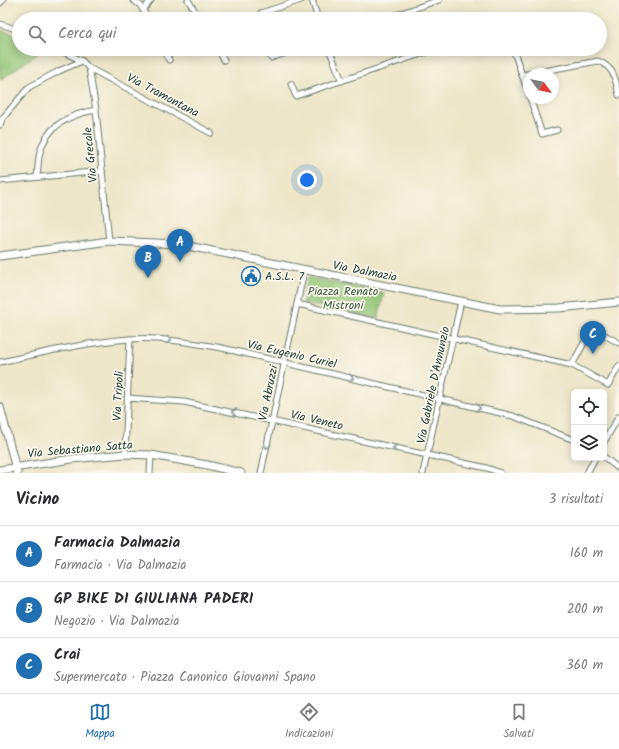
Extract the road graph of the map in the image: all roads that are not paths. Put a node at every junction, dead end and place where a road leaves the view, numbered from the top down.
1 (3, 0) edge
2 (132, 0) edge
3 (151, 0) edge
4 (188, 0) edge
5 (301, 0) edge
6 (312, 0) edge
7 (439, 0) edge
8 (0, 3) edge
9 (142, 8) junction
10 (144, 12) edge
11 (196, 12) edge
12 (264, 12) edge
13 (316, 12) edge
14 (404, 12) edge
15 (0, 24) edge
16 (12, 28) edge
17 (72, 56) edge
18 (167, 56) edge
19 (222, 56) edge
20 (332, 56) edge
21 (415, 56) edge
22 (515, 56) edge
23 (169, 60) dead end
24 (224, 60) dead end
25 (82, 61) junction
26 (89, 68) junction
27 (522, 75) junction
28 (523, 78) edge
29 (342, 81) junction
30 (291, 84) dead end
31 (619, 95) edge
32 (531, 104) edge
33 (96, 110) junction
34 (0, 125) edge
35 (557, 130) dead end
36 (212, 132) dead end
37 (102, 171) junction
38 (37, 177) junction
39 (0, 181) edge
40 (108, 241) junction
41 (0, 256) edge
42 (304, 271) junction
43 (461, 301) junction
44 (619, 302) edge
45 (297, 304) junction
46 (453, 338) junction
47 (130, 339) junction
48 (619, 343) edge
49 (0, 362) edge
50 (285, 363) junction
51 (572, 365) junction
52 (619, 366) edge
53 (127, 398) junction
54 (440, 399) junction
55 (0, 407) edge
56 (619, 416) edge
57 (273, 420) junction
58 (607, 437) edge
59 (571, 439) edge
60 (125, 454) junction
61 (151, 455) junction
62 (427, 455) junction
63 (607, 459) edge
64 (593, 461) edge
65 (619, 469) edge
66 (0, 470) edge
67 (17, 470) edge
68 (150, 473) edge
69 (241, 473) edge
70 (261, 473) edge
71 (423, 473) edge
72 (501, 473) edge
73 (587, 473) edge

1 - 8 street
2 - 9 street
3 - 9 street
4 - 11 street
5 - 12 street
6 - 13 street
7 - 14 street
9 - 10 street
15 - 16 street
17 - 25 street, Via Tramontana
18 - 23 street
19 - 24 street
20 - 29 street
21 - 29 street
22 - 27 street
25 - 26 street, Via Tramontana
25 - 34 street
26 - 33 street, Via Grecale
26 - 36 street, Via Tramontana
27 - 28 street
27 - 31 street
29 - 30 street
32 - 35 street
33 - 37 street, Via Grecale
33 - 38 street
37 - 38 street
37 - 40 street, Via Grecale
38 - 39 street
40 - 41 street, Via Dalmazia
40 - 42 street, Via Dalmazia
42 - 43 street, Via Dalmazia
42 - 45 street, Via Abruzzi
43 - 44 street, Via Dalmazia
43 - 46 street, Via Gabriele D'Annunzio
45 - 46 street
45 - 50 street, Via Abruzzi
46 - 51 street
46 - 54 street, Via Gabriele D'Annunzio
47 - 49 street, Via Eugenio Curiel
47 -> 50 street, Via Eugenio Curiel
47 - 53 street, Via Tripoli
48 - 51 street
50 -> 54 street, Via Eugenio Curiel
50 - 57 street, Via Abruzzi
51 - 52 street
57 -> 53 street, Via Veneto
53 - 60 street, Via Tripoli
54 -> 59 street, Via Eugenio Curiel
54 - 62 street, Via Gabriele D'Annunzio
55 - 67 street
56 - 58 street
62 -> 57 street, Via Veneto
57 -> 70 street, Via Abruzzi
60 - 61 street, Via Sebastiano Satta
60 - 67 street, Via Sebastiano Satta
61 - 68 street
61 - 69 street, Via Sebastiano Satta
62 - 71 street, Via Gabriele D'Annunzio
62 - 72 street, Via Veneto
63 - 65 street
64 - 73 street
66 - 67 street, Via Sebastiano Satta

